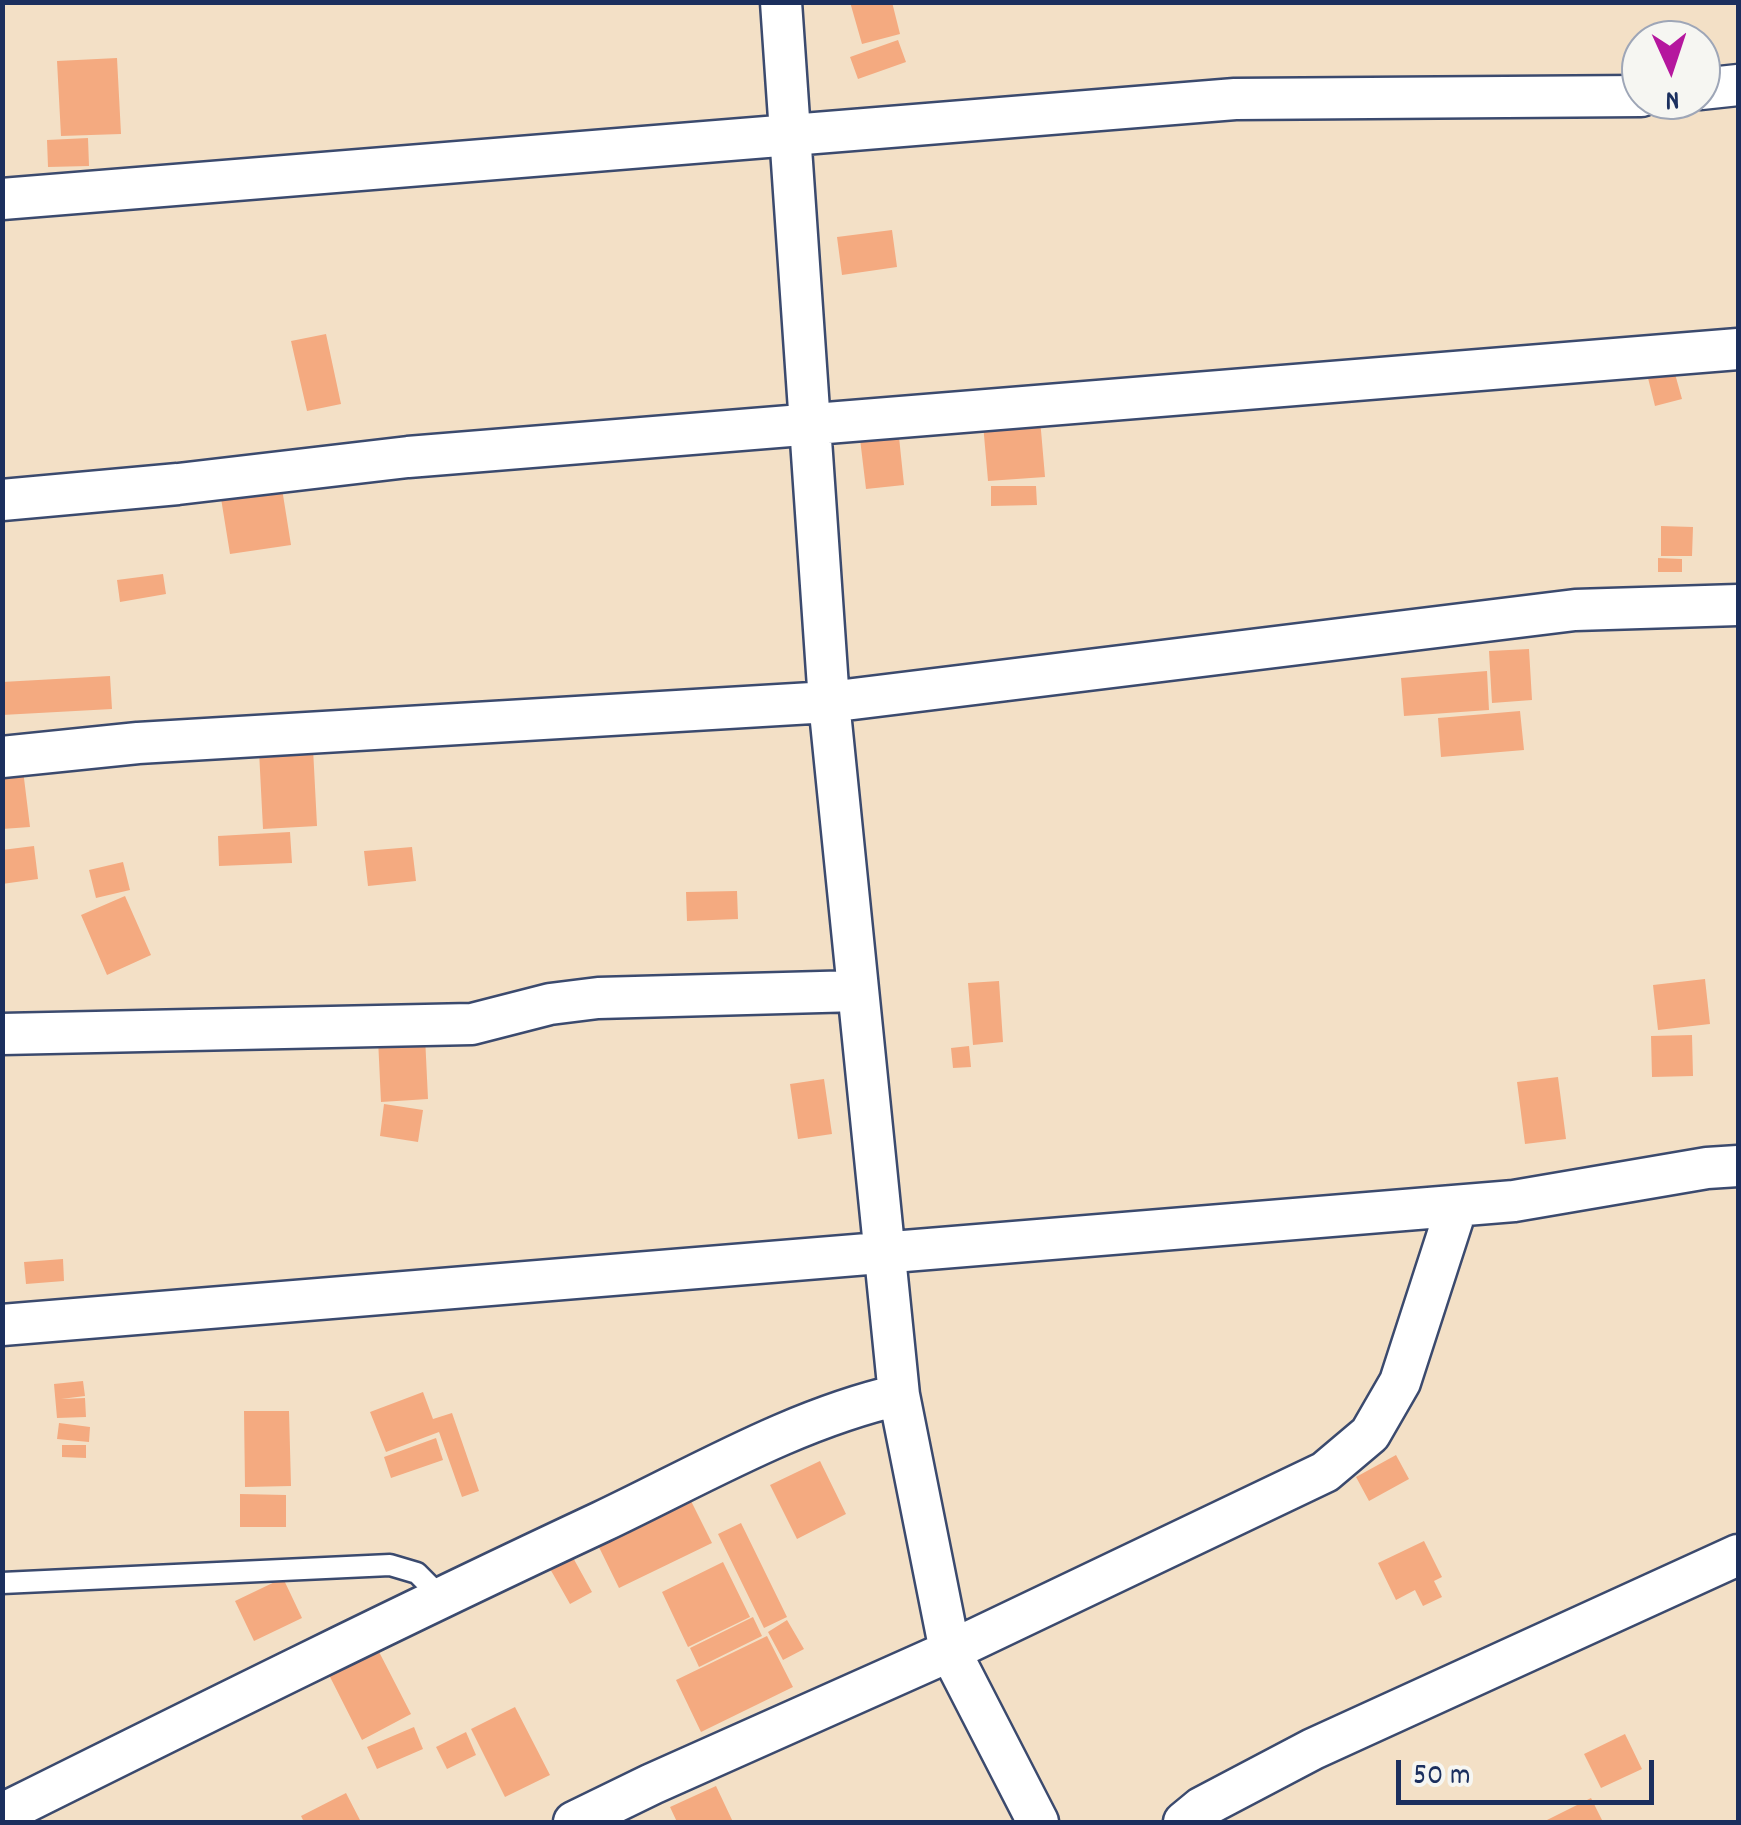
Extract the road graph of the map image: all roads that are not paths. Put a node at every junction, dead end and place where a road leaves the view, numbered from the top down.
1 (781, 2) edge
2 (1621, 96) edge
3 (790, 136) junction
4 (2, 199) edge
5 (1738, 349) edge
6 (810, 422) junction
7 (2, 500) edge
8 (1738, 606) edge
9 (830, 702) junction
10 (2, 756) edge
11 (858, 991) junction
12 (2, 1034) edge
13 (1738, 1166) edge
14 (1458, 1206) junction
15 (886, 1250) junction
16 (2, 1325) edge
17 (899, 1395) junction
18 (1738, 1554) edge
19 (2, 1583) edge
20 (441, 1597) junction
21 (950, 1651) junction
22 (2, 1814) edge
23 (574, 1822) edge
24 (1038, 1822) edge
25 (1184, 1822) edge

1 - 3 street
2 - 3 street
3 - 4 street
3 - 6 street
5 - 6 street
6 - 7 street
6 - 9 street
8 - 9 street
9 - 10 street
9 - 11 street
11 - 12 street
11 - 15 street
13 - 14 street
14 - 15 street
14 - 21 street
15 - 16 street
15 - 17 street
17 - 20 street
17 - 21 street
18 - 25 street
19 - 20 lane
20 - 22 street
21 - 23 street
21 - 24 street

